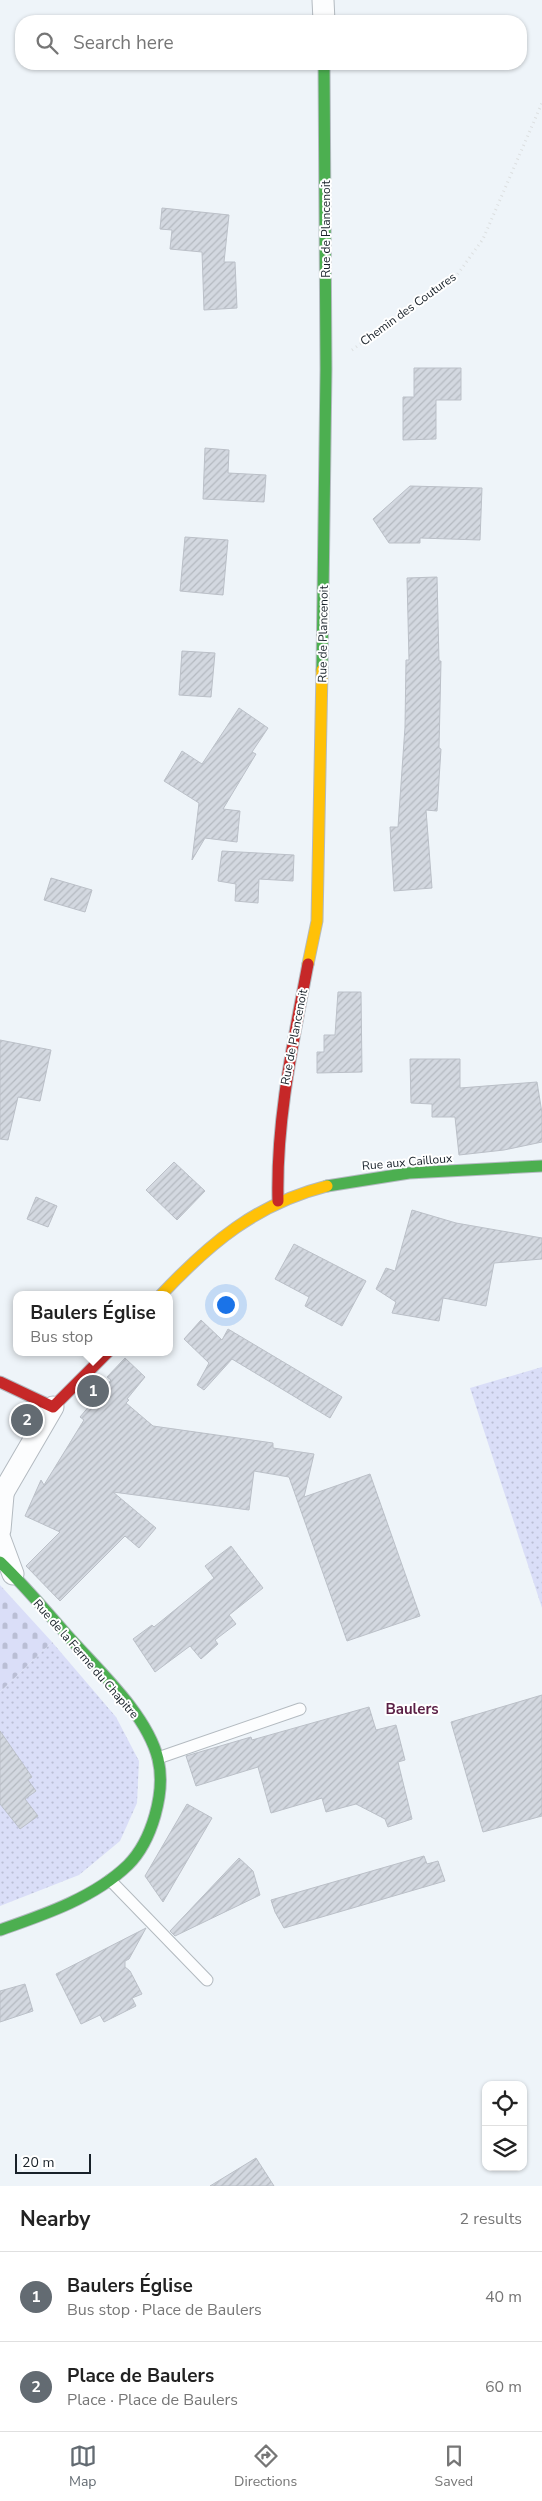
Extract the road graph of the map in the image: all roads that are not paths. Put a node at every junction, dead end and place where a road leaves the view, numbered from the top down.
1 (323, 0) edge
2 (324, 15) edge
3 (324, 70) edge
4 (542, 1166) edge
5 (278, 1201) junction
6 (165, 1291) edge
7 (104, 1356) edge
8 (0, 1382) edge
9 (53, 1407) junction
10 (1, 1496) edge
11 (0, 1530) edge
12 (0, 1539) edge
13 (6, 1568) edge
14 (300, 1709) dead end
15 (158, 1758) junction
16 (110, 1880) junction
17 (0, 1930) edge
18 (207, 1980) dead end

1 - 2 street
3 - 5 street, Rue de Plancenoit
4 - 5 street, Rue aux Cailloux
5 - 6 street, Rue aux Cailloux
7 - 9 street
8 - 9 street
9 - 10 street
10 - 11 street
12 - 13 street, Rue de la Ferme du Chapitre
13 - 15 street, Rue de la Ferme du Chapitre
14 - 15 lane
15 - 16 street, Rue de la Ferme du Chapitre
16 - 17 street, Rue de la Ferme du Chapitre
16 - 18 lane

